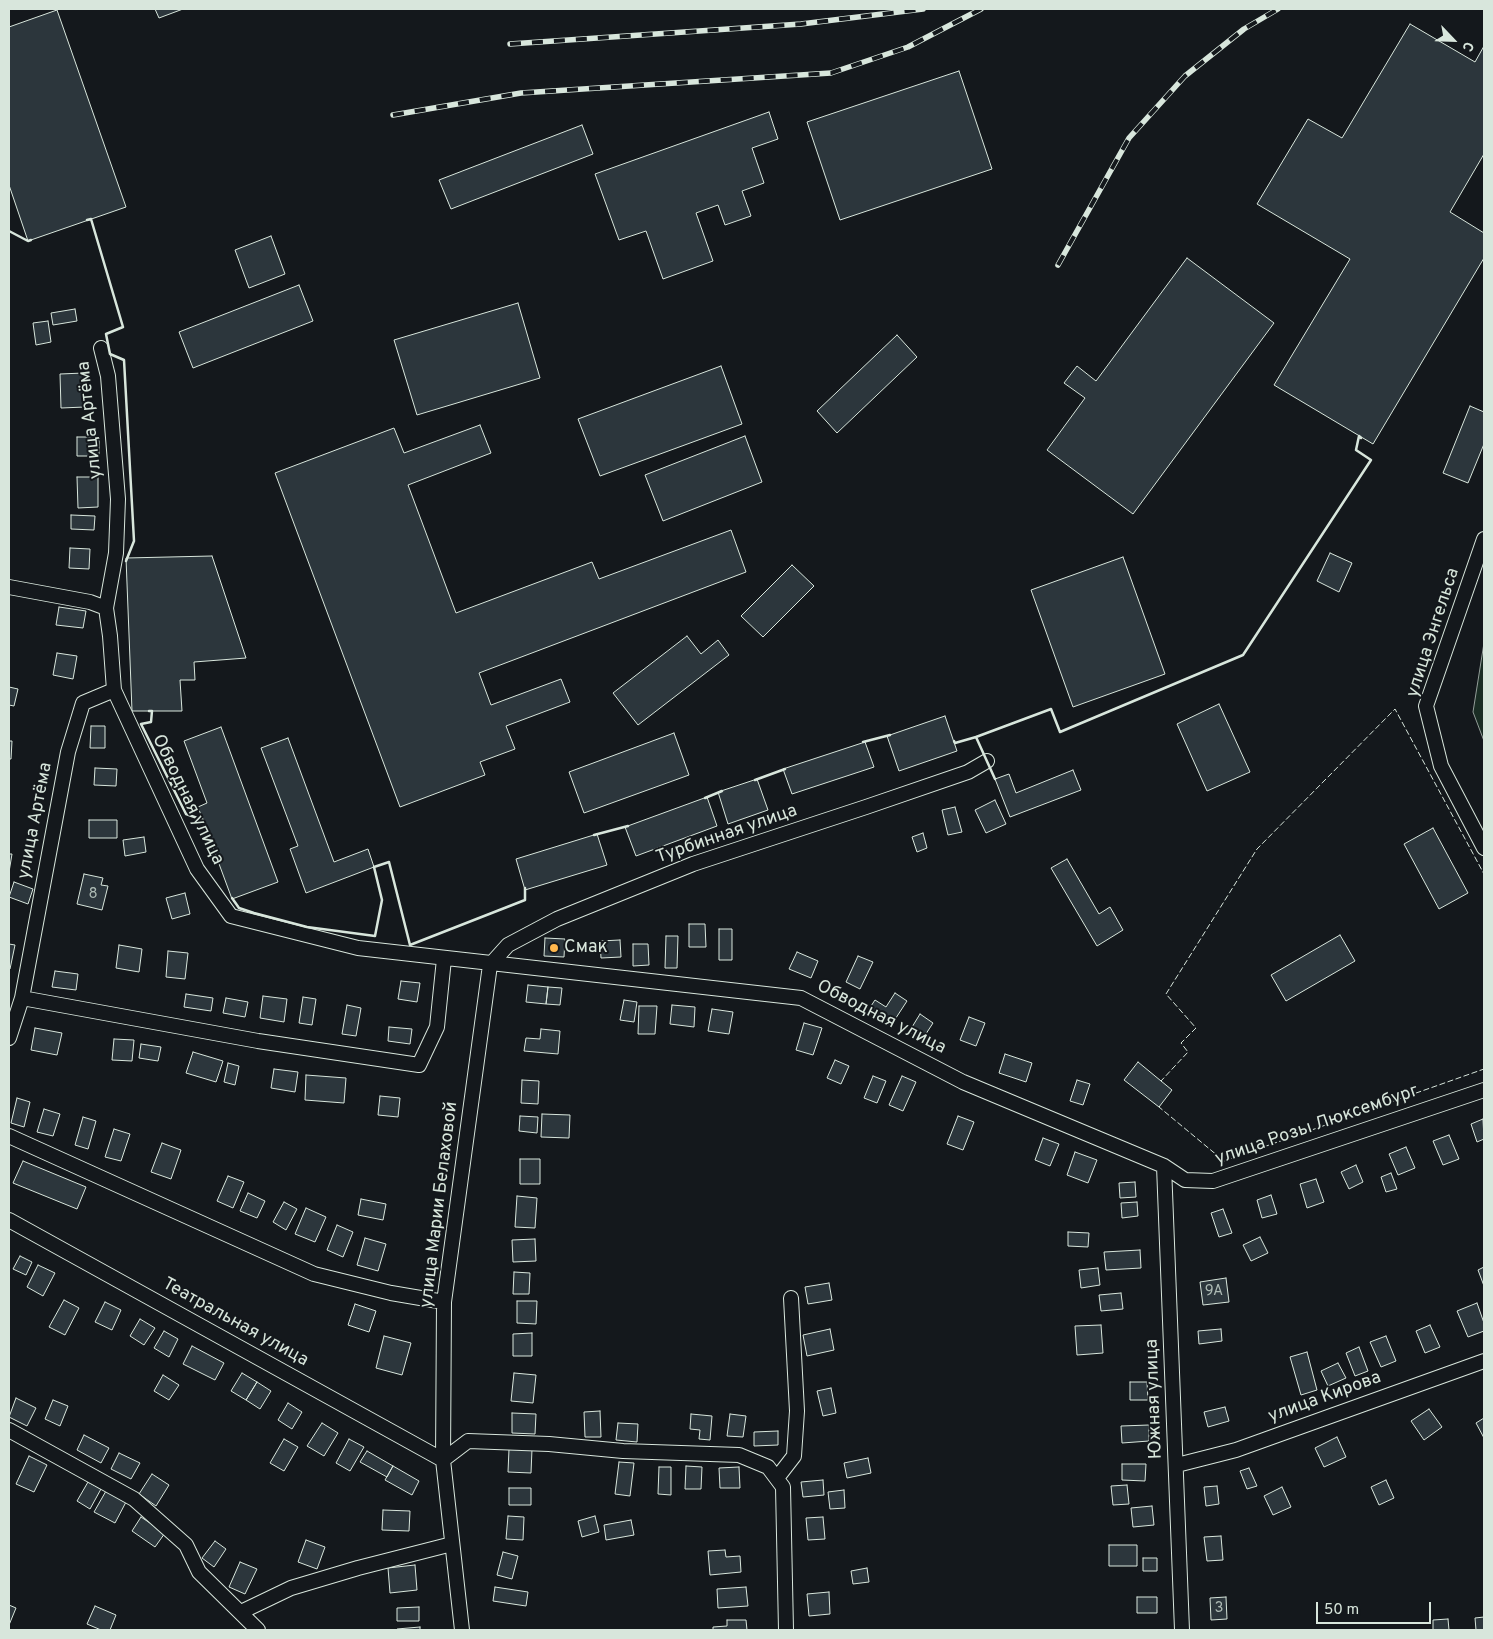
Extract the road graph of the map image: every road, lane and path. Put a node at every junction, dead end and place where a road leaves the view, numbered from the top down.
1 (102, 348) dead end
2 (1484, 539) edge
3 (9, 587) edge
4 (106, 608) junction
5 (114, 690) junction
6 (987, 762) dead end
7 (1483, 838) edge
8 (444, 959) junction
9 (490, 964) junction
10 (22, 998) junction
11 (9, 1038) edge
12 (1484, 1090) edge
13 (9, 1136) edge
14 (1164, 1166) junction
15 (9, 1220) edge
16 (791, 1298) dead end
17 (444, 1302) junction
18 (1484, 1361) edge
19 (9, 1430) edge
20 (443, 1460) junction
21 (1177, 1465) junction
22 (777, 1478) junction
23 (452, 1544) junction
24 (241, 1612) junction
25 (258, 1630) edge
26 (462, 1630) edge
27 (786, 1630) edge
28 (1182, 1630) edge

1 - 4 street, улица Артёма
2 - 7 street, улица Энгельса
3 - 4 street
4 - 5 street, Обводная улица
5 - 8 street, Обводная улица
5 - 10 street, улица Артёма
6 - 9 street, Турбинная улица
8 - 9 street, Обводная улица
8 - 10 street
9 - 14 street, Обводная улица
9 - 17 street, улица Марии Белаховой
10 - 11 street, улица Артёма
12 - 14 street, улица Розы Люксембург
13 - 17 street
14 - 21 street, Южная улица
15 - 20 street, Театральная улица
16 - 22 street
17 - 20 street, улица Марии Белаховой
18 - 21 street, улица Кирова
19 - 24 street
20 - 22 street
20 - 23 street, улица Марии Белаховой
21 - 28 street, Южная улица
22 - 27 street
23 - 24 street
23 - 26 street, улица Марии Белаховой
24 - 25 street

